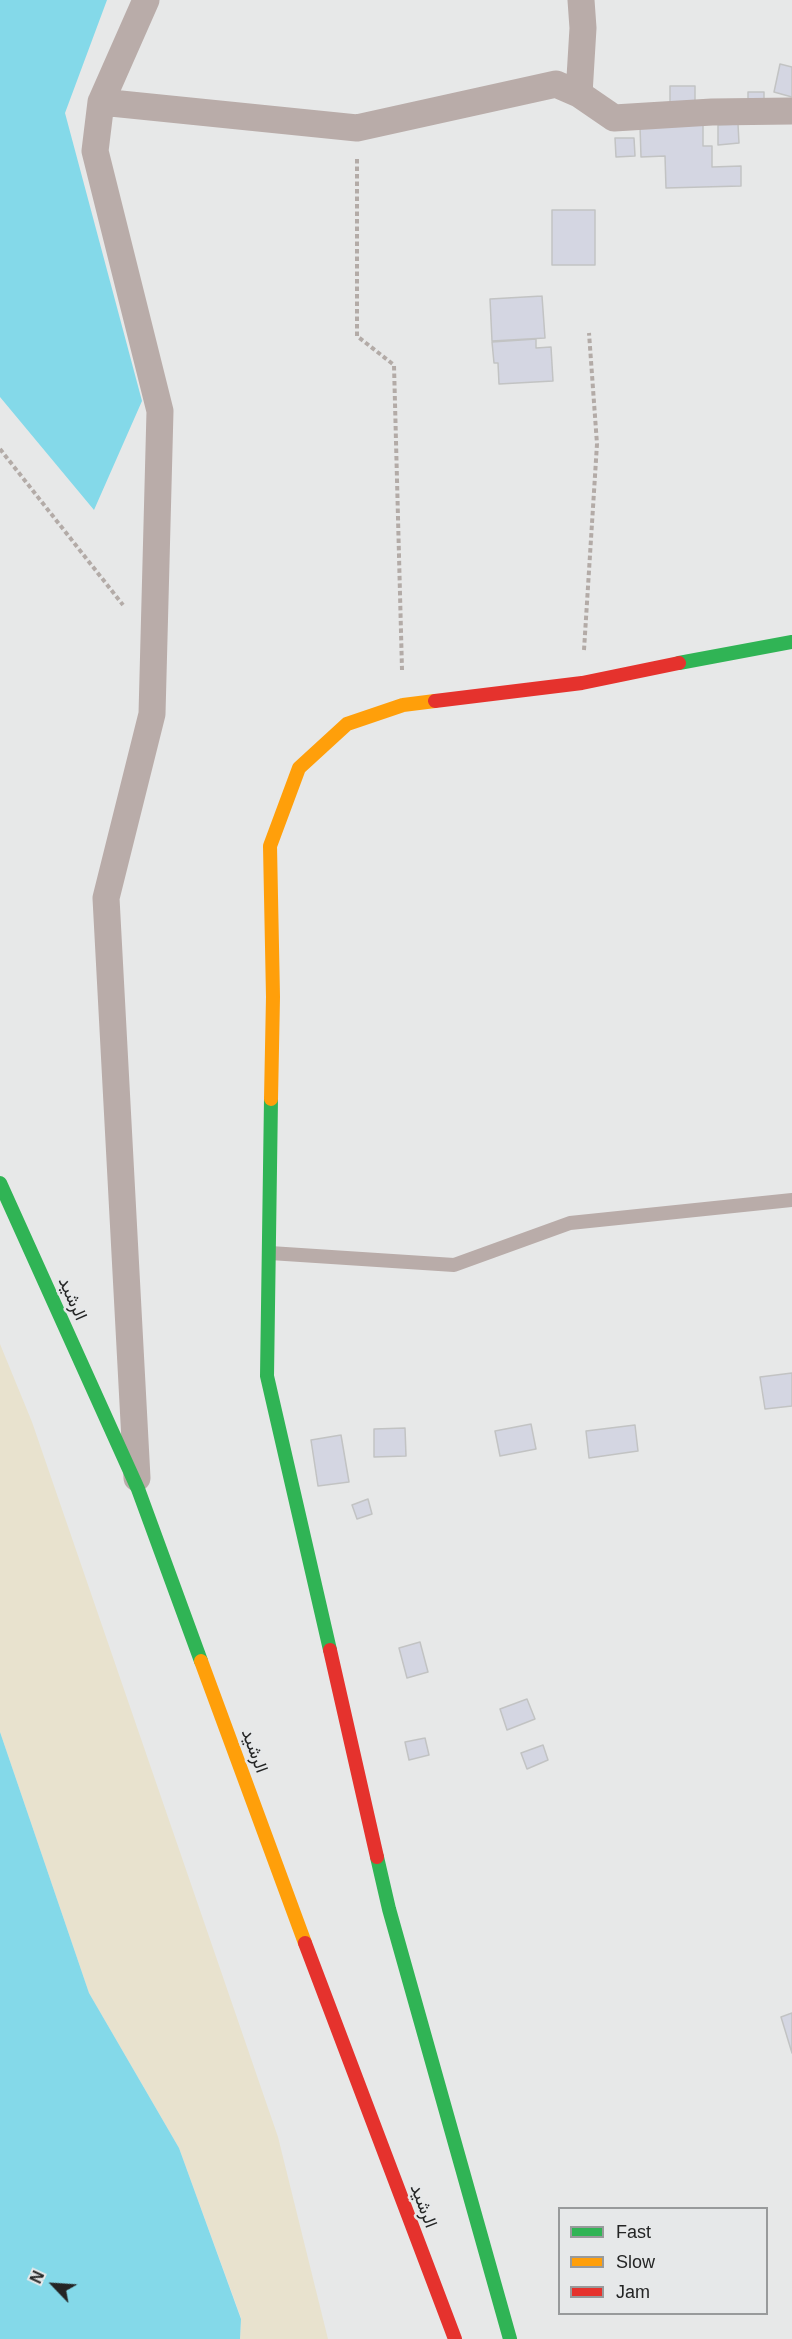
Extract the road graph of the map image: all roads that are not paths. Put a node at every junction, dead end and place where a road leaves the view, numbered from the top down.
1 (146, 0) edge
2 (582, 0) edge
3 (579, 94) junction
4 (101, 102) junction
5 (792, 111) edge
6 (792, 642) edge
7 (0, 1183) edge
8 (792, 1200) edge
9 (270, 1253) junction
10 (138, 1489) junction
11 (455, 2339) edge
12 (510, 2339) edge

1 - 4 street
2 - 3 street
3 - 4 street
3 - 5 street
4 - 10 street
6 - 9 street
7 - 10 street, الرشيد
8 - 9 lane
9 - 12 street
10 - 11 street, الرشيد

